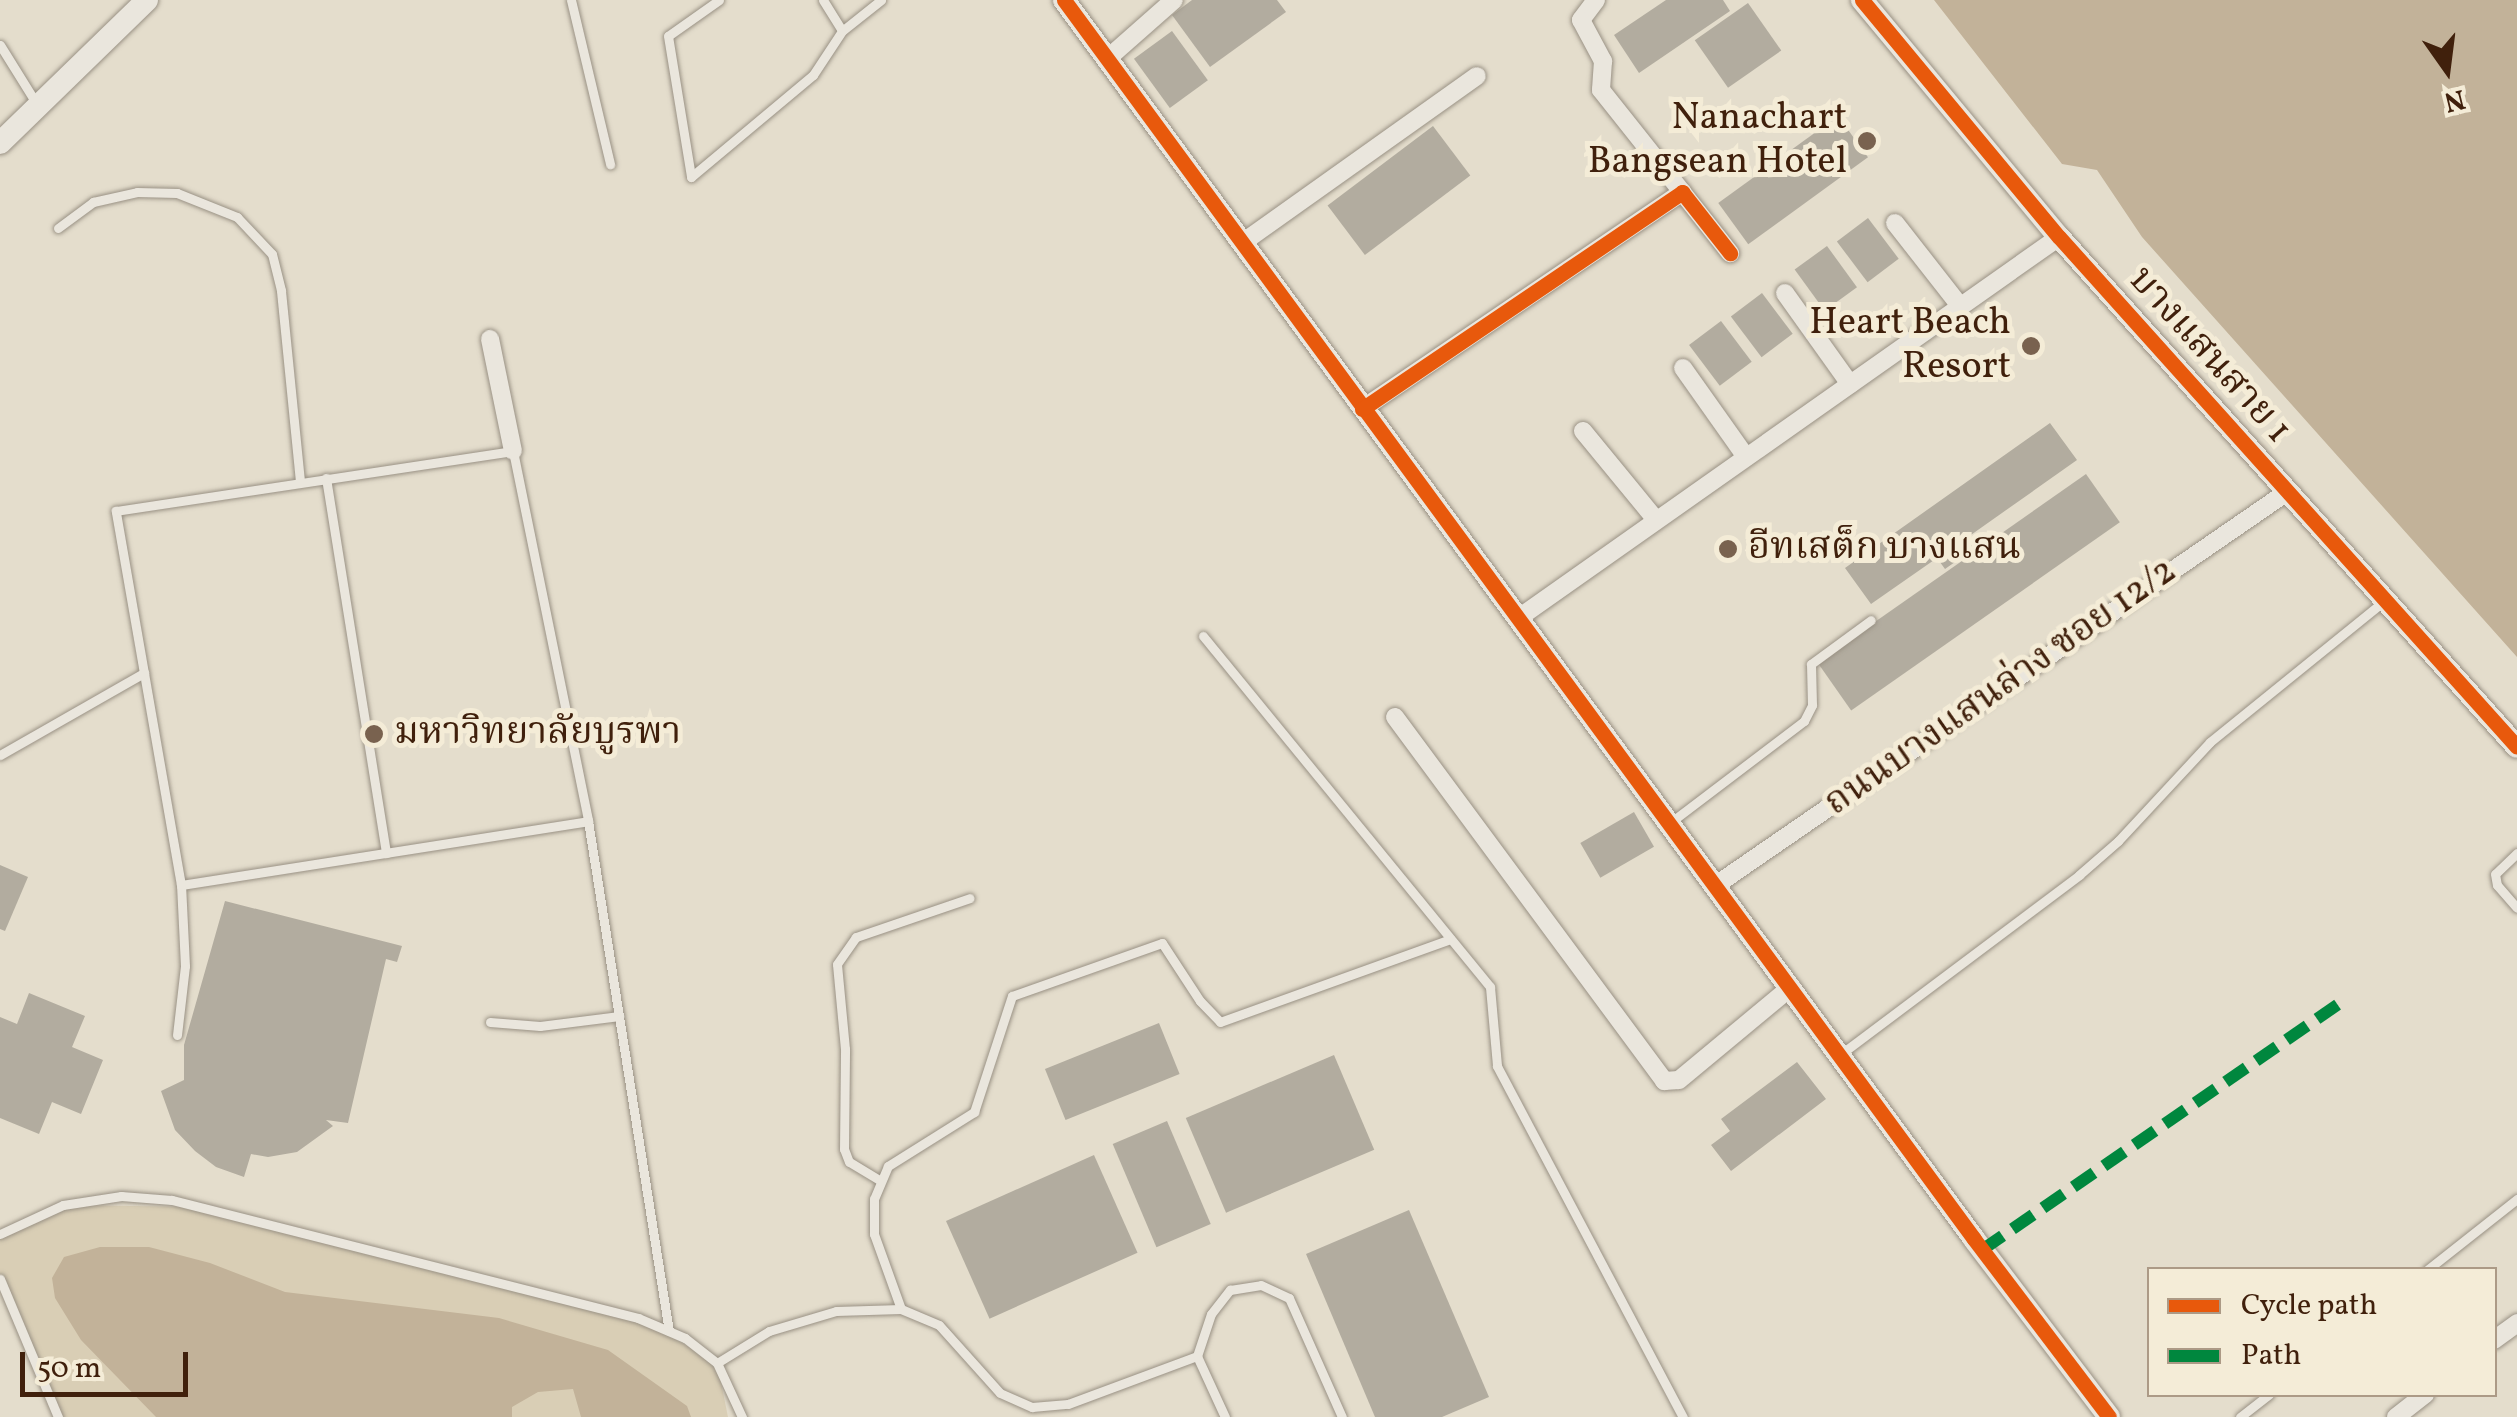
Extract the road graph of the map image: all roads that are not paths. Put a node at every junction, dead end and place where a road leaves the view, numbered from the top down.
1 (147, 0) edge
2 (571, 0) edge
3 (719, 0) edge
4 (822, 0) edge
5 (881, 0) edge
6 (1064, 0) edge
7 (1174, 0) edge
8 (1596, 0) edge
9 (1862, 0) edge
10 (842, 30) junction
11 (0, 45) edge
12 (1107, 59) junction
13 (1477, 76) dead end
14 (38, 106) junction
15 (0, 143) edge
16 (610, 164) dead end
17 (1682, 192) junction
18 (1895, 223) dead end
19 (58, 228) dead end
20 (2059, 237) junction
21 (1242, 243) junction
22 (1730, 253) dead end
23 (1785, 293) dead end
24 (1960, 306) junction
25 (490, 339) dead end
26 (1683, 368) dead end
27 (1850, 384) junction
28 (1362, 409) junction
29 (1583, 431) dead end
30 (513, 452) junction
31 (1746, 458) junction
32 (326, 478) junction
33 (300, 482) junction
34 (2287, 492) junction
35 (1656, 520) junction
36 (2385, 600) junction
37 (1520, 616) junction
38 (1871, 620) dead end
39 (1203, 636) dead end
40 (144, 673) junction
41 (1395, 717) dead end
42 (2517, 747) edge
43 (0, 754) edge
44 (588, 821) junction
45 (1670, 822) junction
46 (386, 852) junction
47 (2517, 853) edge
48 (181, 885) junction
49 (1716, 885) junction
50 (970, 898) dead end
51 (2517, 908) edge
52 (1452, 939) junction
53 (1791, 987) junction
54 (619, 1016) junction
55 (490, 1022) dead end
56 (177, 1035) dead end
57 (1840, 1054) junction
58 (881, 1181) junction
59 (2517, 1199) edge
60 (0, 1234) edge
61 (2431, 1267) edge
62 (0, 1280) edge
63 (901, 1309) junction
64 (2517, 1322) edge
65 (669, 1331) junction
66 (2497, 1338) edge
67 (1197, 1356) junction
68 (717, 1363) junction
69 (2265, 1397) edge
70 (2421, 1397) edge
71 (58, 1417) edge
72 (742, 1417) edge
73 (1225, 1417) edge
74 (1342, 1417) edge
75 (1683, 1417) edge
76 (2109, 1417) edge
77 (2240, 1417) edge
78 (2396, 1417) edge

1 - 14 street
2 - 16 lane
3 - 10 lane
4 - 10 lane
5 - 10 lane
6 - 12 street
7 - 12 street
8 - 17 street
9 - 20 street, บางแสนสาย 1
11 - 14 lane
12 - 21 street
13 - 21 street
14 - 15 street
17 - 22 street
17 - 28 street
18 - 24 street
19 - 33 lane
20 - 24 street
20 - 34 street, บางแสนสาย 1
21 - 28 street
23 - 27 street
24 - 27 street
25 - 30 street
26 - 31 street
27 - 31 street
28 - 37 street
29 - 35 street
30 - 32 lane
30 - 44 lane
31 - 35 street
32 - 33 lane
32 - 46 lane
33 - 40 lane
34 - 36 street, บางแสนสาย 1
34 - 49 street, ถนนบางแสนล่าง ซอย 12/2
35 - 37 street
36 - 42 street, บางแสนสาย 1
36 - 57 lane
37 - 45 street
38 - 45 lane
39 - 52 lane
40 - 43 lane
40 - 48 lane
41 - 53 street
44 - 46 lane
44 - 54 lane
45 - 49 street
46 - 48 lane
47 - 51 lane
48 - 56 lane
49 - 53 street
50 - 58 lane
52 - 58 lane
52 - 75 lane
53 - 57 street
54 - 55 lane
54 - 65 lane
57 - 76 street
58 - 63 lane
59 - 61 lane
60 - 65 lane
62 - 71 lane
63 - 67 lane
63 - 68 lane
64 - 66 street
65 - 68 lane
67 - 73 lane
67 - 74 lane
68 - 72 lane
69 - 77 lane
70 - 78 street

